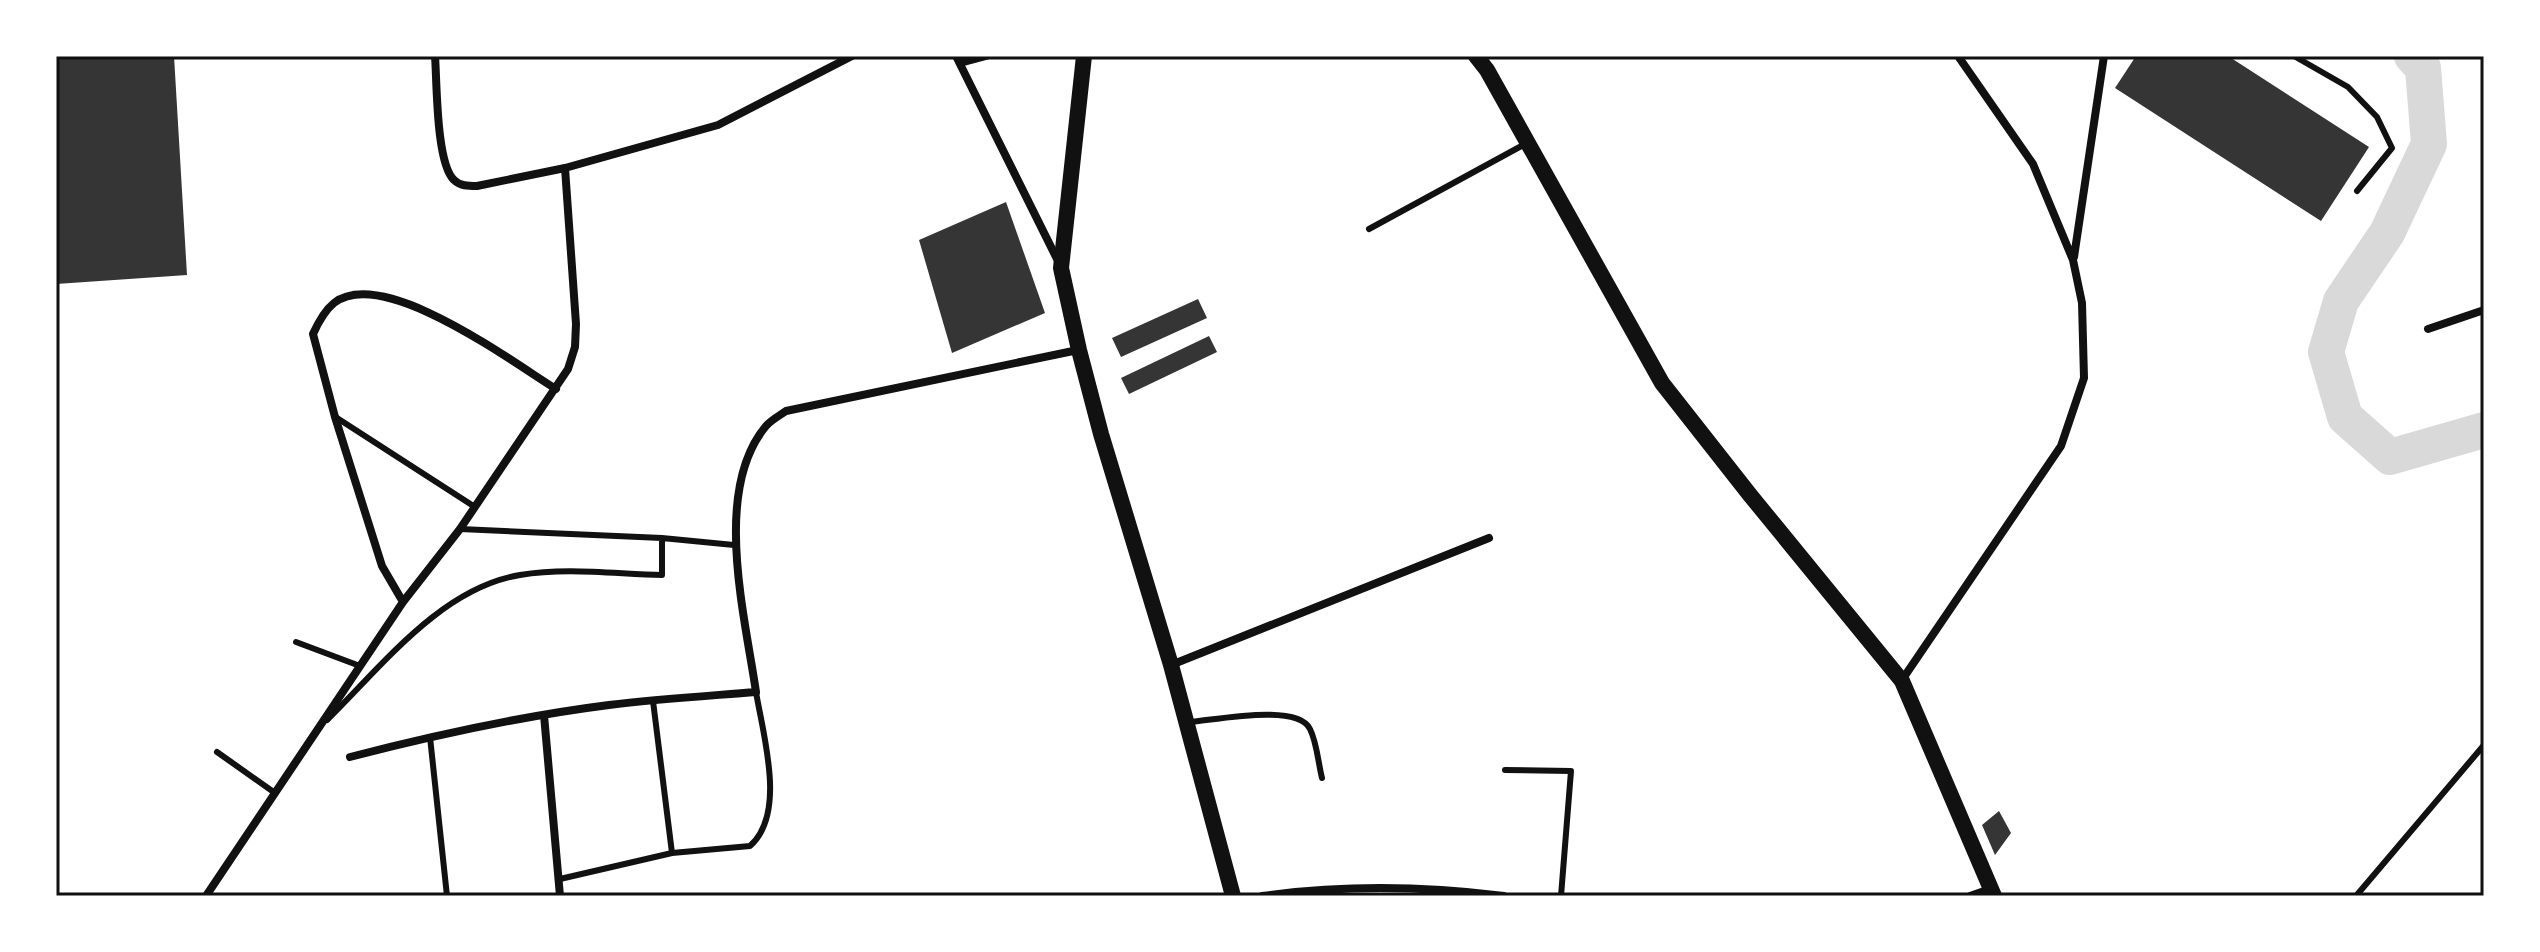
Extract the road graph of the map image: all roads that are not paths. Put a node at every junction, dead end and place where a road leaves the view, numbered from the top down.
1 (435, 56) edge
2 (852, 56) edge
3 (986, 56) edge
4 (1084, 56) edge
5 (1476, 56) edge
6 (1958, 56) edge
7 (2104, 56) edge
8 (2294, 56) edge
9 (958, 60) edge
10 (1527, 143) junction
11 (565, 168) junction
12 (2357, 191) dead end
13 (1369, 229) dead end
14 (2073, 260) junction
15 (1061, 268) junction
16 (2484, 310) edge
17 (2428, 329) dead end
18 (1079, 350) junction
19 (556, 389) junction
20 (335, 417) junction
21 (475, 507) junction
22 (460, 529) junction
23 (662, 538) junction
24 (1489, 538) dead end
25 (734, 545) junction
26 (403, 602) junction
27 (296, 642) dead end
28 (1171, 665) junction
29 (360, 666) junction
30 (1902, 681) junction
31 (756, 692) junction
32 (653, 701) junction
33 (544, 715) junction
34 (1186, 722) junction
35 (316, 731) junction
36 (430, 737) junction
37 (2484, 745) edge
38 (217, 752) dead end
39 (350, 757) dead end
40 (1505, 770) dead end
41 (1322, 778) dead end
42 (275, 793) junction
43 (672, 853) junction
44 (560, 879) junction
45 (1992, 893) edge
46 (206, 896) edge
47 (447, 896) edge
48 (560, 896) edge
49 (1233, 896) edge
50 (1262, 896) edge
51 (1504, 896) edge
52 (1561, 896) edge
53 (1970, 896) edge
54 (2356, 896) edge

1 - 11 street
2 - 11 street
3 - 9 street
4 - 15 main road
5 - 10 main road
6 - 14 street
7 - 14 street
8 - 12 lane
9 - 15 street
10 - 13 lane
10 - 30 main road
11 - 19 street
14 - 30 street
15 - 18 main road
16 - 17 street
18 - 25 street
18 - 28 main road
19 - 20 street
19 - 21 street
20 - 21 lane
20 - 26 street
21 - 22 street
22 - 23 lane
22 - 26 street
23 - 25 lane
23 - 35 lane
24 - 28 street
25 - 31 street
26 - 29 street
27 - 29 lane
28 - 34 main road
29 - 35 street
30 - 45 main road
31 - 32 street
31 - 43 lane
32 - 33 street
32 - 43 lane
33 - 36 street
33 - 44 street
34 - 41 lane
34 - 49 main road
35 - 42 street
36 - 39 street
36 - 47 lane
37 - 54 lane
38 - 42 lane
40 - 52 lane
42 - 46 street
43 - 44 lane
44 - 48 street
45 - 53 street
50 - 51 street

